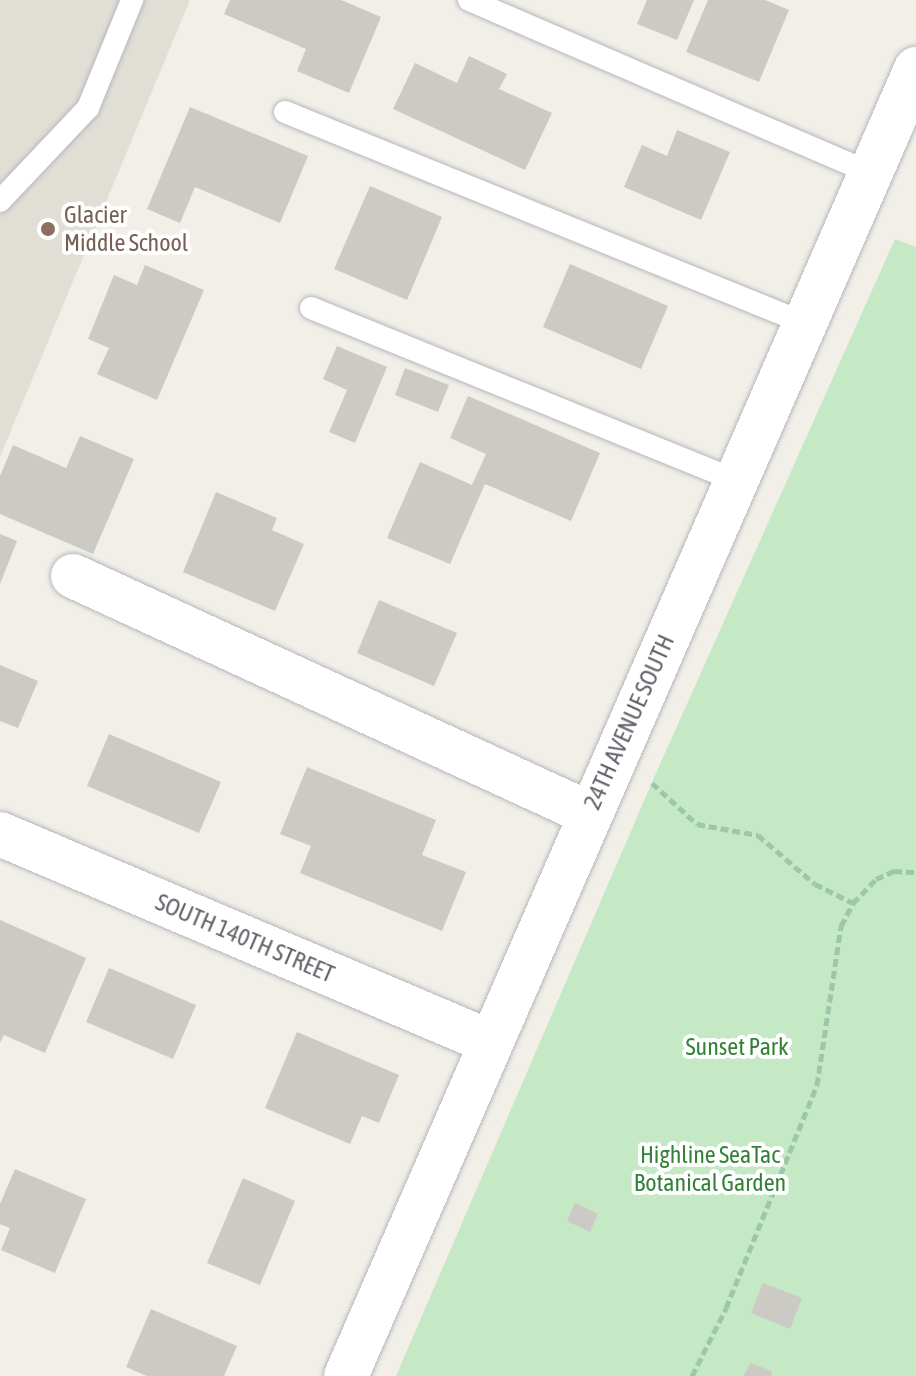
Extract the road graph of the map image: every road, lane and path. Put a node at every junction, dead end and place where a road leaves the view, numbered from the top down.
1 (132, 0) edge
2 (469, 0) edge
3 (916, 69) edge
4 (285, 112) dead end
5 (870, 173) junction
6 (0, 201) edge
7 (311, 308) dead end
8 (804, 323) junction
9 (735, 480) junction
10 (73, 576) dead end
11 (617, 749) junction
12 (588, 813) junction
13 (0, 834) edge
14 (916, 872) edge
15 (853, 903) junction
16 (490, 1042) junction
17 (346, 1376) edge
18 (692, 1376) edge

1 - 6 lane
2 - 5 lane
3 - 5 street, 24TH AVENUE SOUTH
4 - 8 lane
5 - 8 street, 24TH AVENUE SOUTH
7 - 9 lane
8 - 9 street, 24TH AVENUE SOUTH
9 - 11 street, 24TH AVENUE SOUTH
10 - 12 street
11 - 12 street, 24TH AVENUE SOUTH
11 - 15 path
12 - 16 street, 24TH AVENUE SOUTH
13 - 16 street, SOUTH 140TH STREET
14 - 15 path
15 - 18 path
16 - 17 street, 24TH AVENUE SOUTH

